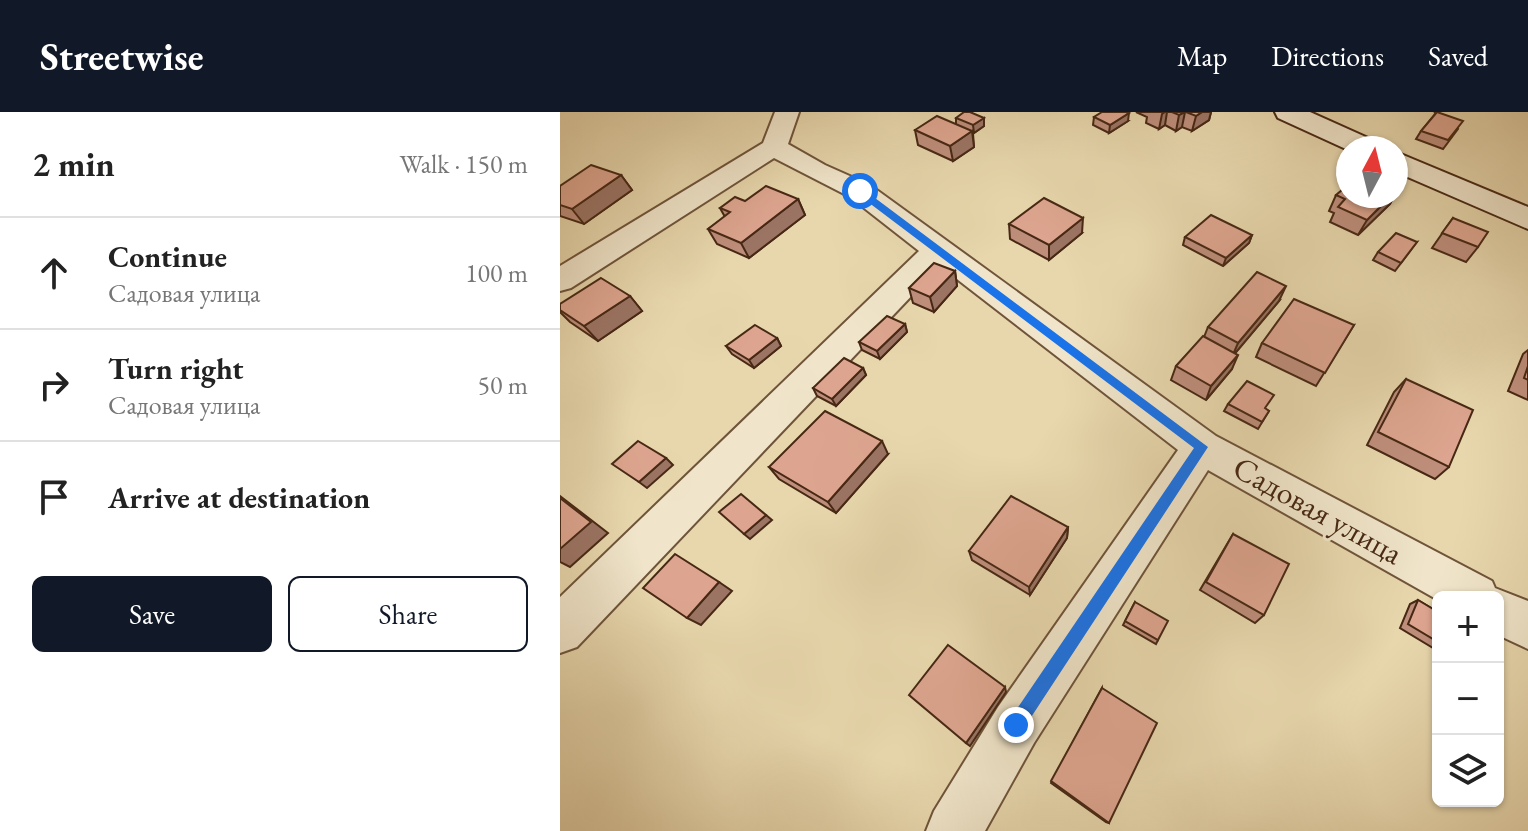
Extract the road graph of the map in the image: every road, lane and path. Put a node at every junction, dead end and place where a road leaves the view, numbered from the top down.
1 (787, 112) edge
2 (1288, 112) edge
3 (1341, 136) edge
4 (774, 147) junction
5 (1408, 166) edge
6 (1528, 219) edge
7 (939, 249) junction
8 (560, 280) edge
9 (1202, 447) junction
10 (1465, 591) edge
11 (1504, 612) edge
12 (1528, 626) edge
13 (560, 630) edge
14 (954, 831) edge

1 - 4 street
2 - 3 main road
4 - 7 street, Садовая улица
4 - 8 street
5 - 6 main road
7 - 9 street, Садовая улица
7 - 13 street
9 - 10 street, Садовая улица
9 - 14 street, Садовая улица
11 - 12 street

